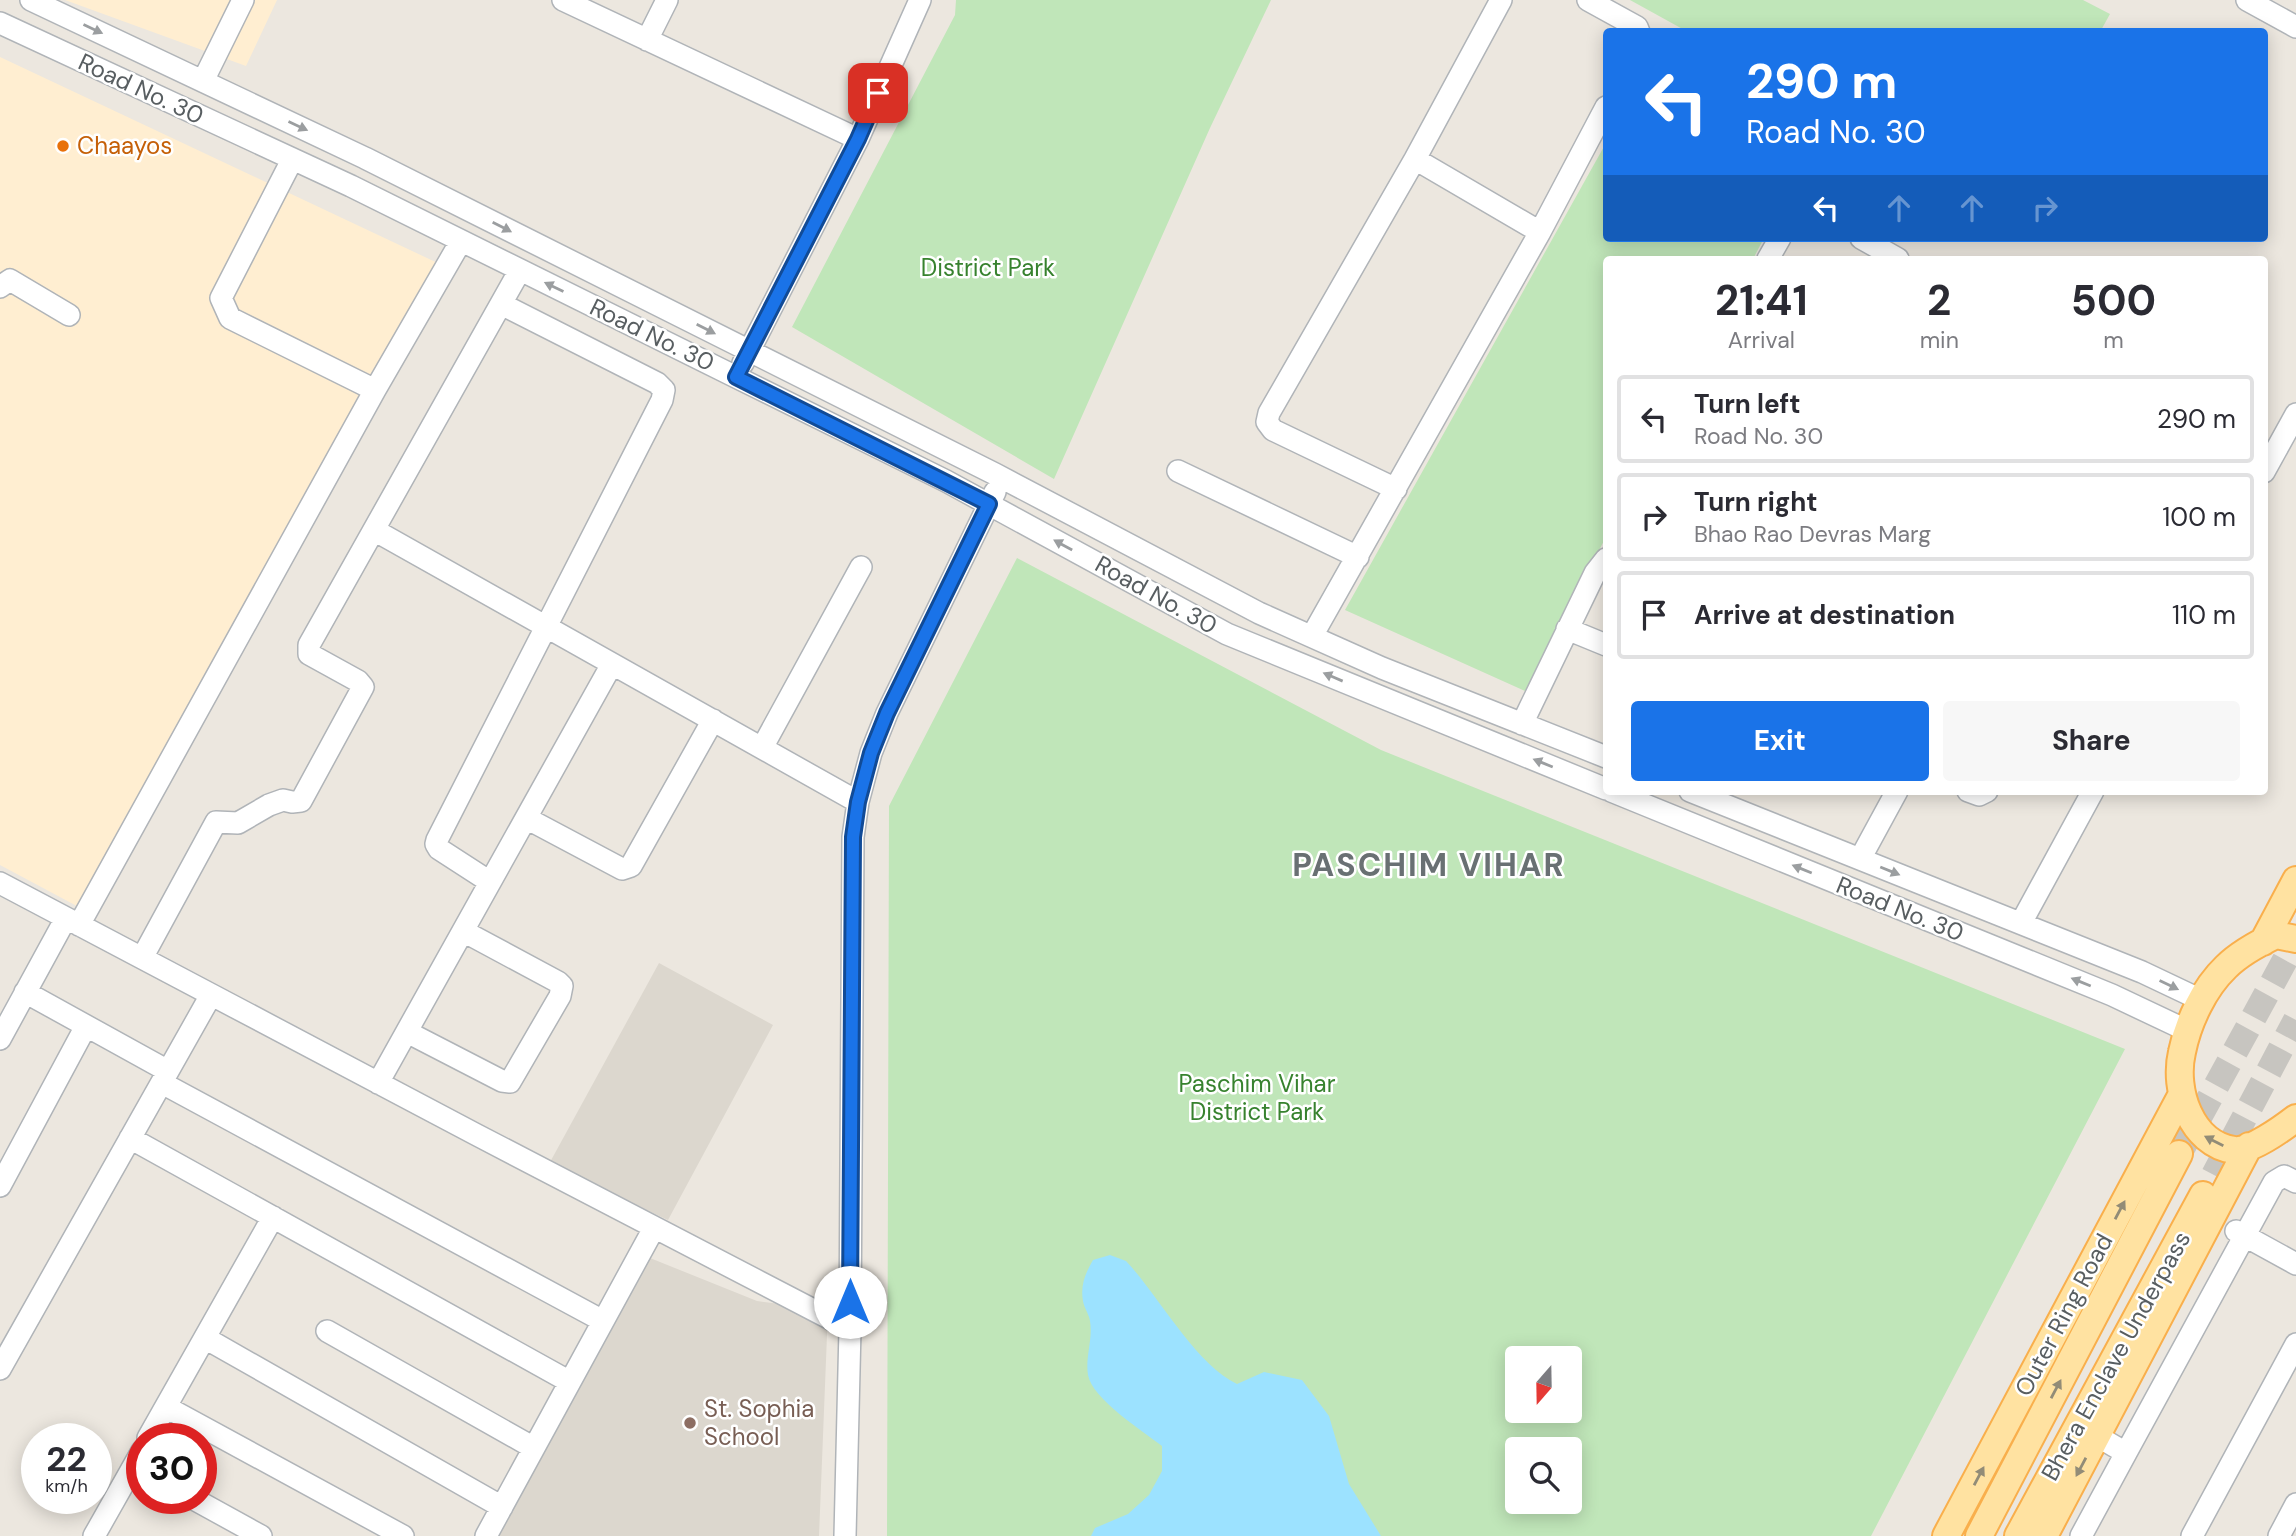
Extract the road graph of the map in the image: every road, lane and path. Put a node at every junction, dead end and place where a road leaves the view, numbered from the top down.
1 (31, 0) edge
2 (243, 0) edge
3 (563, 0) edge
4 (667, 0) edge
5 (920, 0) edge
6 (1501, 0) edge
7 (1588, 0) edge
8 (2247, 0) edge
9 (0, 23) edge
10 (2296, 27) edge
11 (1637, 28) edge
12 (647, 40) junction
13 (203, 81) junction
14 (1603, 113) edge
15 (858, 139) junction
16 (1415, 159) junction
17 (292, 160) junction
18 (1540, 232) junction
19 (461, 241) junction
20 (1870, 248) edge
21 (1890, 256) edge
22 (520, 270) junction
23 (0, 286) edge
24 (501, 304) junction
25 (69, 315) dead end
26 (750, 351) junction
27 (736, 377) junction
28 (375, 390) junction
29 (2296, 414) edge
30 (2268, 463) edge
31 (1178, 471) dead end
32 (1002, 477) junction
33 (1396, 489) junction
34 (989, 504) junction
35 (374, 530) junction
36 (1358, 557) junction
37 (1603, 563) edge
38 (862, 567) dead end
39 (546, 626) junction
40 (1567, 629) junction
41 (1312, 636) junction
42 (1603, 644) edge
43 (612, 664) junction
44 (713, 720) junction
45 (1522, 724) junction
46 (762, 748) junction
47 (1603, 756) edge
48 (1603, 788) edge
49 (1621, 795) edge
50 (1700, 795) edge
51 (1895, 795) edge
52 (2091, 795) edge
53 (858, 802) junction
54 (526, 818) junction
55 (1860, 859) junction
56 (2296, 880) edge
57 (490, 882) junction
58 (0, 883) edge
59 (73, 921) junction
60 (2021, 923) junction
61 (463, 930) junction
62 (2296, 939) edge
63 (2263, 942) junction
64 (142, 958) junction
65 (2126, 965) junction
66 (25, 992) junction
67 (211, 995) junction
68 (2112, 995) junction
69 (2201, 1000) junction
70 (86, 1026) junction
71 (2188, 1031) junction
72 (407, 1032) junction
73 (0, 1039) edge
74 (165, 1077) junction
75 (378, 1083) junction
76 (2182, 1094) junction
77 (2296, 1118) edge
78 (130, 1138) junction
79 (2249, 1146) junction
80 (2179, 1154) tunnel mouth
81 (2214, 1175) tunnel mouth
82 (2296, 1182) edge
83 (0, 1186) edge
84 (273, 1217) junction
85 (654, 1228) junction
86 (2240, 1233) junction
87 (2296, 1264) edge
88 (603, 1321) junction
89 (850, 1329) junction
90 (327, 1331) dead end
91 (205, 1338) junction
92 (2296, 1345) edge
93 (0, 1369) edge
94 (570, 1382) junction
95 (166, 1407) junction
96 (157, 1423) edge
97 (2097, 1436) junction
98 (534, 1448) junction
99 (2126, 1453) junction
100 (126, 1483) edge
101 (2296, 1504) edge
102 (502, 1507) junction
103 (217, 1512) edge
104 (94, 1536) edge
105 (261, 1536) edge
106 (403, 1536) edge
107 (486, 1536) edge
108 (845, 1536) edge
109 (1947, 1536) edge
110 (1979, 1536) edge
111 (2018, 1536) edge
112 (2044, 1536) edge
113 (2081, 1536) edge
114 (2192, 1536) edge
115 (2279, 1536) edge

1 -> 13 street, Road No. 30
2 - 13 street
3 - 12 street
4 - 12 street
5 - 15 street
6 - 16 street
7 - 11 street
8 - 10 street
9 - 17 street, Road No. 30
12 - 15 street
13 -> 26 street, Road No. 30
14 - 18 street
15 - 26 street
16 - 18 street
16 - 33 street
17 - 19 street, Road No. 30
17 - 28 street
18 - 33 street
19 - 22 street, Road No. 30
19 - 28 street
20 - 21 street
22 - 24 street
27 -> 22 street, Road No. 30
23 - 25 street
24 - 35 street
24 - 39 street
26 - 27 street
26 - 32 street, Road No. 30
27 - 34 street, Road No. 30
28 - 59 street
29 - 30 street
31 - 36 street
32 - 34 street
32 - 41 street, Road No. 30
33 - 36 street
48 -> 34 street, Road No. 30
34 - 53 street
35 - 39 street
35 - 64 street
36 - 41 street
37 - 40 street
38 - 46 street
39 - 43 street
39 - 57 street
40 - 42 street
40 - 45 street
41 - 45 street, Road No. 30
43 - 44 street
43 - 54 street
44 - 46 street
44 - 54 street
45 - 47 street, Road No. 30
46 - 53 street
68 -> 49 street, Road No. 30
50 - 55 street, Road No. 30
51 - 55 street
52 - 60 street
53 - 89 street
54 - 57 street
55 -> 60 street, Road No. 30
56 - 63 main road
57 - 61 street
58 - 59 street
59 - 64 street
59 - 66 street
60 - 65 street, Road No. 30
61 - 72 street
61 - 72 street
62 - 63 main road
63 - 69 main road
64 - 67 street
65 - 68 street
65 -> 69 street, Road No. 30
66 - 70 street
66 - 73 street
67 - 74 street
67 - 75 street
68 - 71 street, Road No. 30
69 - 71 main road
70 - 74 street
70 - 83 street
71 - 76 main road
72 - 75 street
74 - 78 street
74 - 88 street
75 - 85 street
79 -> 76 main road
109 -> 76 main road, Outer Ring Road
77 - 79 main road
78 - 84 street
78 - 93 street
79 - 97 main road
110 -> 80 main road, Bhera Enclave Underpass
81 - 111 main road, Bhera Enclave Underpass
82 - 86 street
84 - 91 street
84 - 94 street
85 - 88 street
85 - 89 street
86 - 87 street
86 - 99 street
88 - 94 street
89 - 108 street
90 - 98 street
91 - 95 street
91 - 102 street
92 - 114 street
94 - 98 street
95 - 96 street
95 - 106 street
97 - 99 street
97 -> 112 main road
98 - 102 street
99 - 113 street
100 - 104 street
101 - 115 street
102 - 107 street
103 - 105 street

